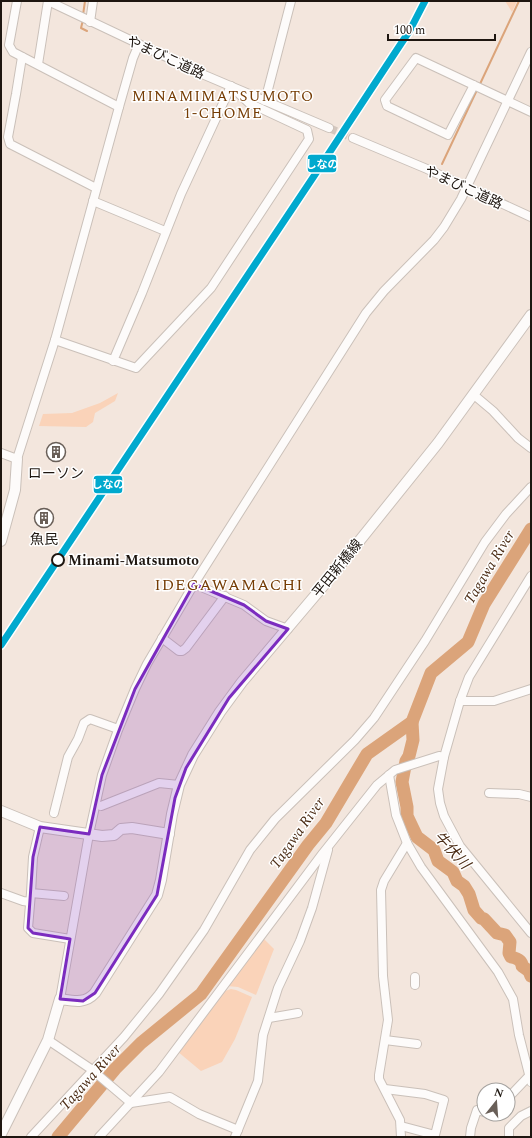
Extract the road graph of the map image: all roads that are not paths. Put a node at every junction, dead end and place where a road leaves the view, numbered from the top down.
1 (17, 1) edge
2 (48, 1) edge
3 (93, 1) edge
4 (291, 1) edge
5 (89, 21) junction
6 (139, 44) junction
7 (531, 52) edge
8 (22, 57) junction
9 (38, 64) junction
10 (474, 85) junction
11 (231, 86) junction
12 (265, 101) junction
13 (508, 101) junction
14 (119, 108) junction
15 (531, 112) edge
16 (329, 128) tunnel mouth
17 (353, 138) tunnel mouth
18 (96, 188) junction
19 (466, 188) junction
20 (93, 201) junction
21 (531, 217) edge
22 (165, 231) junction
23 (531, 315) edge
24 (54, 340) junction
25 (113, 361) junction
26 (474, 395) junction
27 (531, 448) edge
28 (1, 453) edge
29 (17, 459) junction
30 (531, 488) edge
31 (1, 541) edge
32 (531, 576) edge
33 (194, 584) junction
34 (225, 596) junction
35 (288, 629) junction
36 (162, 638) junction
37 (531, 689) edge
38 (460, 701) junction
39 (118, 729) junction
40 (443, 756) junction
41 (392, 772) junction
42 (179, 785) junction
43 (489, 793) dead end
44 (531, 797) edge
45 (101, 806) dead end
46 (1, 811) edge
47 (54, 813) dead end
48 (40, 827) junction
49 (89, 834) junction
50 (169, 834) junction
51 (406, 843) junction
52 (329, 846) junction
53 (1, 893) edge
54 (31, 893) junction
55 (64, 896) dead end
56 (30, 902) junction
57 (531, 933) edge
58 (70, 939) junction
59 (60, 999) junction
60 (298, 1013) dead end
61 (269, 1018) junction
62 (48, 1040) junction
63 (385, 1040) junction
64 (417, 1044) dead end
65 (94, 1072) junction
66 (530, 1079) edge
67 (385, 1089) junction
68 (516, 1091) edge
69 (130, 1102) junction
70 (531, 1112) edge
71 (476, 1113) edge
72 (401, 1126) junction
73 (237, 1133) edge
74 (1, 1134) edge
75 (31, 1137) edge
76 (99, 1137) edge
77 (401, 1137) edge
78 (470, 1137) edge
79 (509, 1137) edge

1 - 8 street
2 - 5 street, やまびこ道路
2 - 9 street
3 - 5 street
4 - 12 street
5 - 6 street, やまびこ道路
6 - 11 street, やまびこ道路
6 - 14 street
7 - 13 street
8 - 9 street
8 - 18 street
9 - 14 street
10 - 10 street
10 - 13 street
11 - 12 street, やまびこ道路
11 - 22 street
11 - 25 street
12 - 16 street, やまびこ道路
13 - 15 street
13 - 19 street
14 - 18 street
17 - 19 street, やまびこ道路
18 - 20 street
19 - 21 street, やまびこ道路
19 - 33 street
20 - 22 street
20 - 24 street
22 - 25 street
23 - 26 main road, 平田新橋線
24 - 25 street
24 - 29 street
26 - 27 street
26 - 35 main road, 平田新橋線
28 - 29 street
29 - 31 main road
30 - 65 street
32 - 38 street
33 - 34 street
33 - 36 street
34 - 35 street
34 - 36 street
35 - 42 main road, 平田新橋線
36 - 39 street
37 - 38 street
38 - 40 street
39 - 47 street
39 - 49 street
40 - 41 street
40 - 57 street
41 - 51 street
41 - 52 street
42 - 45 street
42 - 50 main road, 平田新橋線
43 - 44 street
46 - 48 main road
48 - 49 main road
48 - 54 street
49 - 50 main road
49 - 58 street
50 - 59 main road, 平田新橋線
51 - 63 street
51 - 66 street
52 - 61 street
52 - 69 street
53 - 56 street
54 - 55 street
54 - 56 street
56 - 58 street
58 - 59 street
59 - 62 main road
60 - 61 street
61 - 73 street
62 - 65 street
62 - 74 main road
63 - 64 street
63 - 67 street
65 - 69 street
65 - 75 street
66 - 68 street
67 - 72 street
67 - 72 street
69 - 73 street
69 - 76 street
70 - 79 street
71 - 78 street
72 - 77 street

